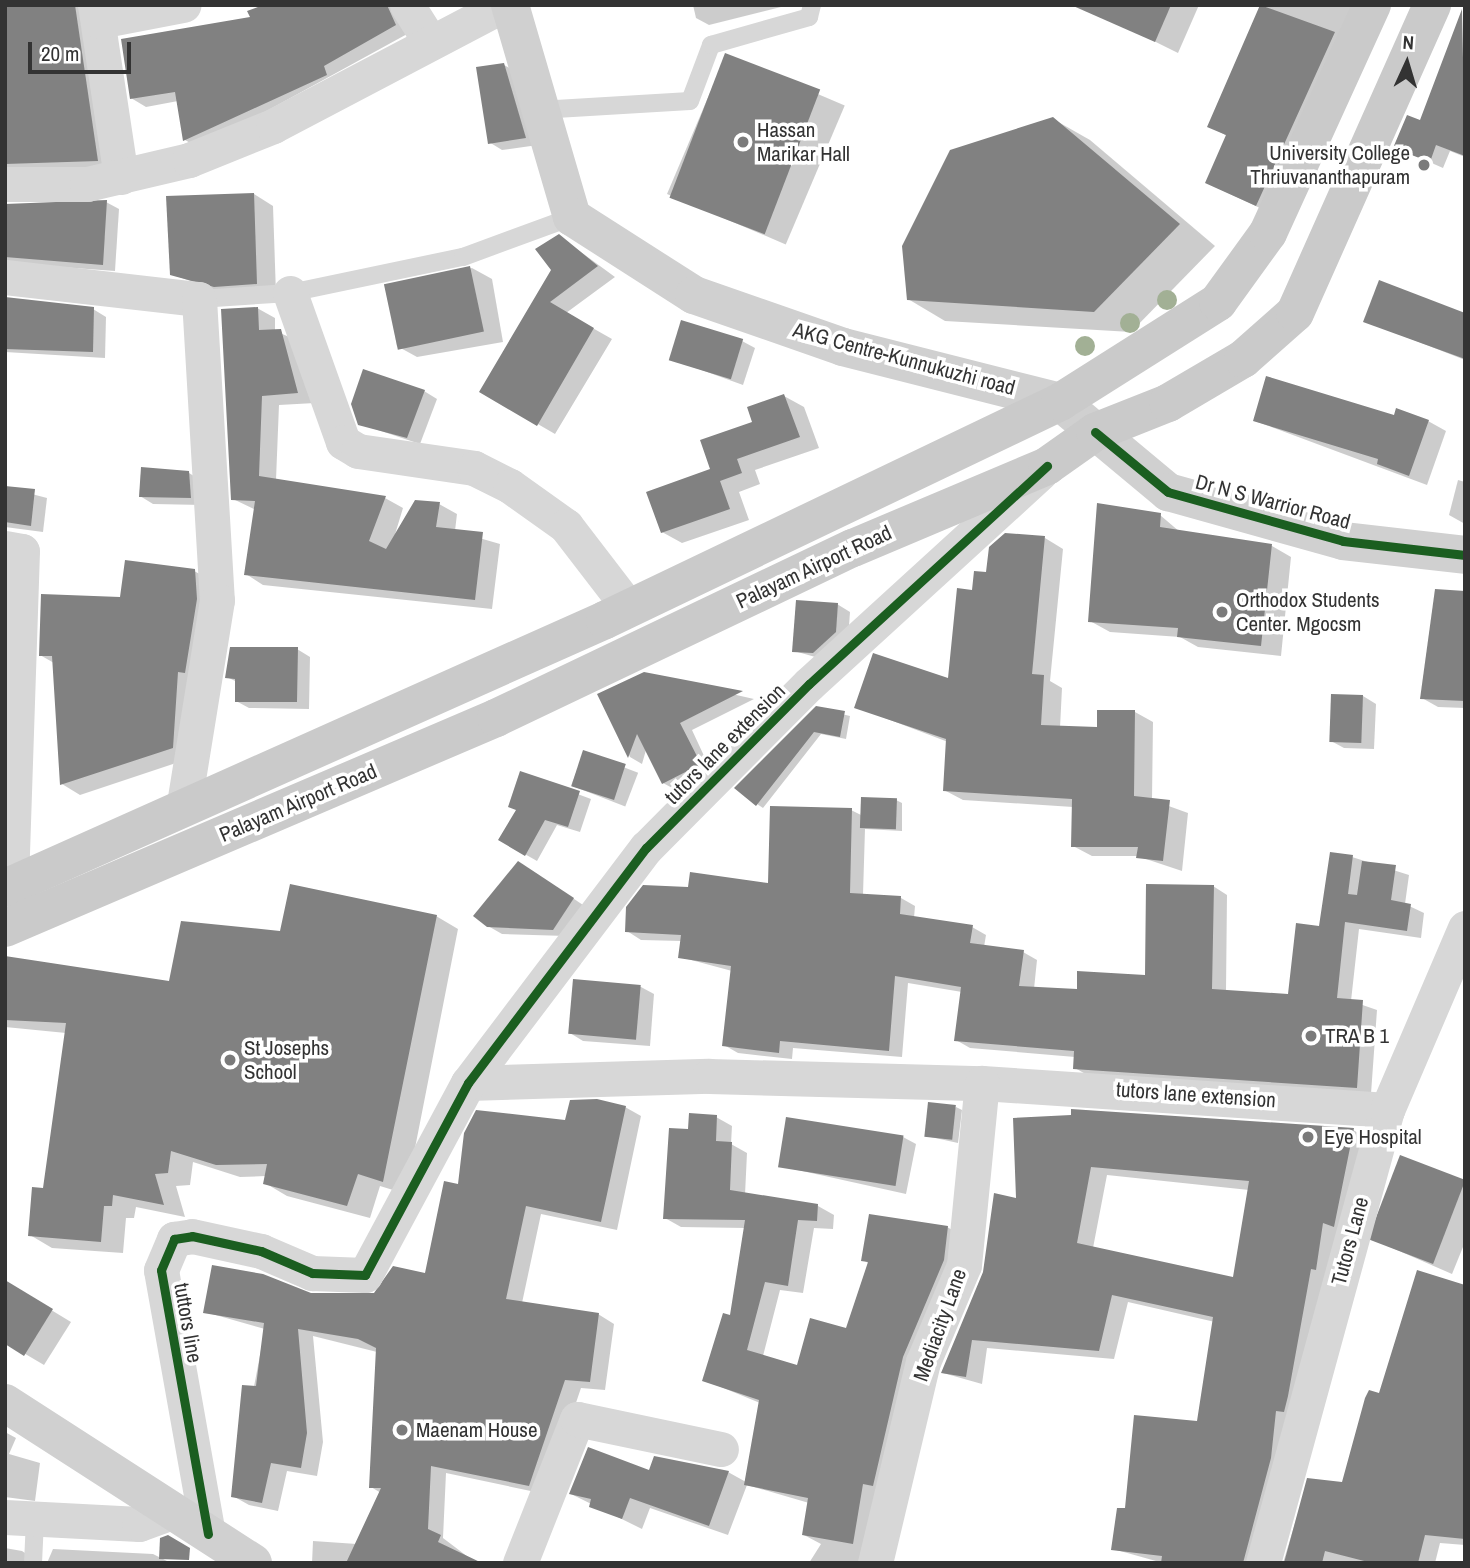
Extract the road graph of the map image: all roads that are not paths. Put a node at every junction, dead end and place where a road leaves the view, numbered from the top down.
1 (183, 5) edge
2 (407, 5) edge
3 (503, 5) edge
4 (509, 5) edge
5 (812, 5) edge
6 (1372, 5) edge
7 (1432, 5) edge
8 (97, 13) edge
9 (429, 40) junction
10 (535, 110) junction
11 (121, 177) junction
12 (5, 184) edge
13 (572, 217) junction
14 (5, 277) edge
15 (290, 293) junction
16 (199, 299) junction
17 (1060, 402) junction
18 (1095, 432) junction
19 (1047, 466) junction
20 (5, 548) edge
21 (1465, 555) edge
22 (629, 608) junction
23 (184, 803) junction
24 (8, 887) edge
25 (5, 928) edge
26 (1465, 928) edge
27 (468, 1083) junction
28 (982, 1083) junction
29 (1387, 1110) junction
30 (5, 1403) edge
31 (721, 1450) dead end
32 (174, 1511) junction
33 (20, 1518) edge
34 (208, 1534) junction
35 (33, 1563) edge
36 (253, 1563) edge
37 (520, 1563) edge
38 (874, 1563) edge
39 (1263, 1563) edge

1 - 8 street
2 - 9 street
3 - 9 street
4 - 10 street
5 - 10 lane
6 - 17 main road, Palayam Airport Road
7 - 18 main road, Palayam Airport Road
8 - 11 street
9 - 11 street
10 - 13 street
11 - 12 street
13 - 15 lane
13 - 17 street, AKG Centre-Kunnukuzhi road
14 - 16 street
15 - 16 lane
15 - 22 street
16 - 23 street
17 - 18 street, AKG Centre-Kunnukuzhi road
17 - 22 main road, Palayam Airport Road
18 - 19 main road, Palayam Airport Road
18 - 21 street, Dr N S Warrior Road
19 - 25 main road, Palayam Airport Road
19 - 27 street, tutors lane extension
20 - 24 street
22 - 23 main road, Palayam Airport Road
23 - 24 main road, Palayam Airport Road
26 - 29 street, Tutors Lane
27 - 28 street, tutors lane extension
27 - 34 street, tuttors line
28 - 29 street, tutors lane extension
28 - 38 street, Mediacity Lane
29 - 39 street, Tutors Lane
30 - 32 street
31 - 37 street
32 - 33 street
32 - 34 street
33 - 35 lane
34 - 36 street

